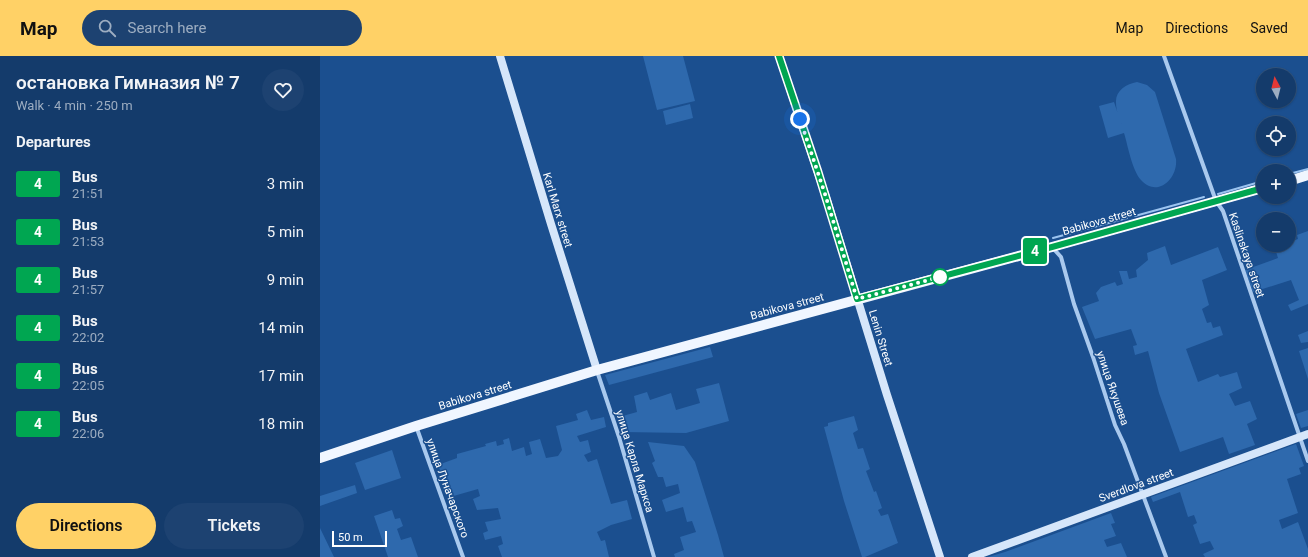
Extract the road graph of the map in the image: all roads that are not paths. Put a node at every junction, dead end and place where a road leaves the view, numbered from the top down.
1 (500, 56) edge
2 (779, 56) edge
3 (1164, 56) edge
4 (1308, 175) edge
5 (1296, 179) edge
6 (1256, 190) edge
7 (1216, 201) junction
8 (1052, 247) junction
9 (857, 299) junction
10 (597, 370) junction
11 (416, 426) junction
12 (1308, 434) edge
13 (1299, 437) junction
14 (320, 458) edge
15 (1308, 461) edge
16 (1142, 494) junction
17 (463, 557) edge
18 (654, 557) edge
19 (940, 557) edge
20 (972, 557) edge
21 (1166, 557) edge

1 - 10 street, Karl Marx street
2 - 9 street, Lenin Street
3 - 7 street, Kaslinskaya street
4 - 5 main road
6 - 7 main road, Babikova street
7 - 8 main road, Babikova street
7 - 13 street, Kaslinskaya street
8 - 9 main road, Babikova street
8 - 16 street, улица Якушева
9 - 10 main road, Babikova street
9 - 19 street, Lenin Street
10 - 11 main road, Babikova street
10 - 18 street, улица Карла Маркса
11 - 14 main road, Babikova street
11 - 17 street, улица Луначарского
12 - 13 street, Sverdlova street
13 - 15 street, Kaslinskaya street
13 - 16 street, Sverdlova street
16 - 20 street, Sverdlova street
16 - 21 street, улица Якушева

